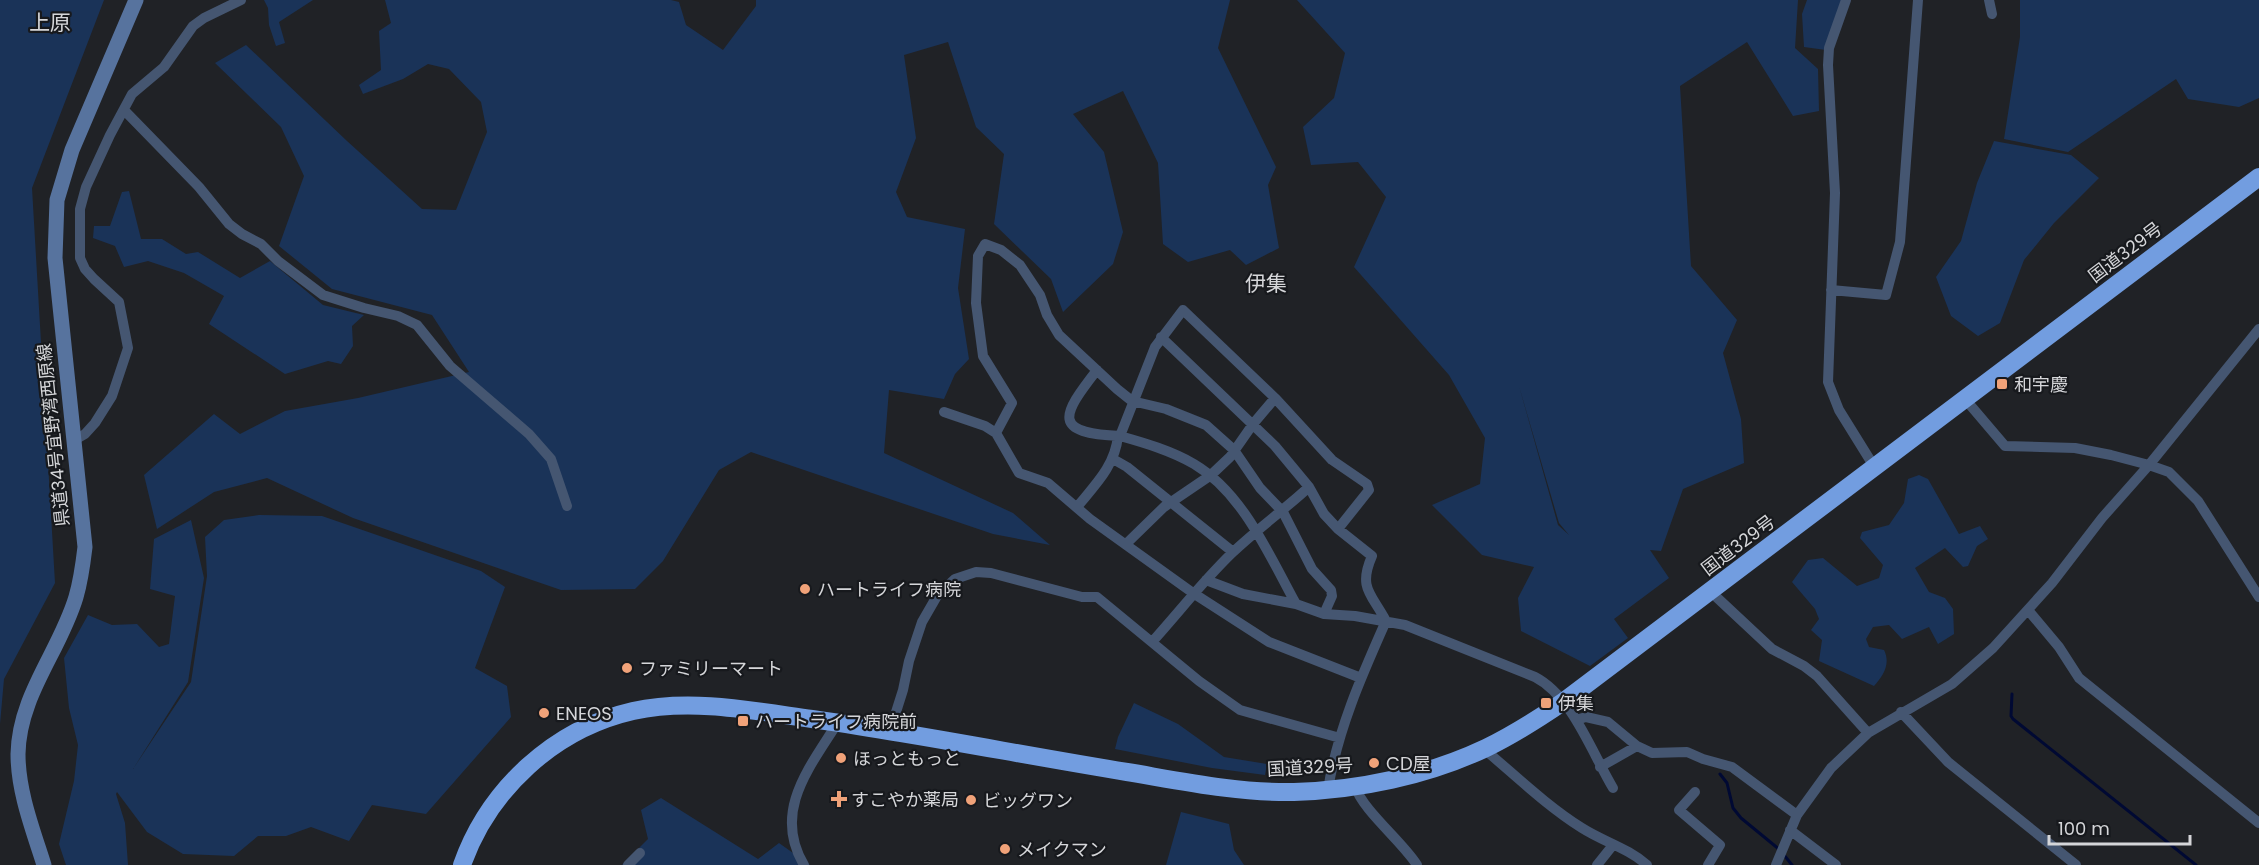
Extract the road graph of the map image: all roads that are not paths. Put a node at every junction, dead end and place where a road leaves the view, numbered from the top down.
1 (136, 0) edge
2 (241, 0) edge
3 (1846, 0) edge
4 (1918, 0) edge
5 (1989, 0) edge
6 (1992, 14) dead end
7 (124, 110) junction
8 (2259, 177) edge
9 (1831, 290) junction
10 (2259, 329) edge
11 (1161, 337) junction
12 (1096, 370) junction
13 (1275, 398) junction
14 (1965, 399) junction
15 (1132, 400) junction
16 (944, 412) dead end
17 (1253, 424) junction
18 (996, 432) junction
19 (1119, 436) junction
20 (73, 441) junction
21 (1234, 450) junction
22 (1113, 459) junction
23 (2150, 465) junction
24 (1875, 468) junction
25 (1211, 475) junction
26 (1309, 487) junction
27 (1170, 502) junction
28 (567, 506) dead end
29 (1077, 507) junction
30 (1283, 512) junction
31 (1338, 529) junction
32 (1256, 533) junction
33 (1126, 544) junction
34 (1233, 552) junction
35 (1206, 580) junction
36 (1711, 592) junction
37 (1192, 593) junction
38 (2259, 597) edge
39 (1296, 604) junction
40 (2028, 610) junction
41 (1324, 614) junction
42 (1386, 621) junction
43 (1152, 642) junction
44 (1361, 678) junction
45 (1563, 702) junction
46 (1901, 712) junction
47 (1576, 720) junction
48 (838, 722) junction
49 (890, 731) junction
50 (1868, 733) junction
51 (1340, 738) junction
52 (1637, 746) junction
53 (1484, 749) junction
54 (1600, 767) junction
55 (1355, 786) junction
56 (1613, 788) dead end
57 (1328, 790) junction
58 (1695, 792) dead end
59 (1797, 815) junction
60 (2259, 823) edge
61 (1790, 830) junction
62 (1613, 845) junction
63 (640, 853) dead end
64 (1778, 862) edge
65 (44, 865) edge
66 (462, 865) edge
67 (628, 865) edge
68 (804, 865) edge
69 (1417, 865) edge
70 (1597, 865) edge
71 (1647, 865) edge
72 (1708, 865) edge
73 (1836, 865) edge
74 (2076, 865) edge

1 - 20 main road, 県道34号宜野湾西原線
2 - 7 street
3 - 9 street
4 - 9 street
5 - 6 street
7 - 20 street
7 - 28 street
8 - 14 highway, 国道329号
9 - 24 street
10 - 23 street
11 - 13 street
11 - 15 street
11 - 17 street
12 - 15 street
12 - 18 street
12 - 19 street
13 - 17 street
13 - 31 street
14 - 23 street
14 - 24 highway, 国道329号
15 - 19 street
15 - 21 street
16 - 18 street
17 - 21 street
17 - 26 street
18 - 29 street
19 - 22 street
19 - 25 street
20 - 65 main road, 県道34号宜野湾西原線
21 - 25 street
21 - 30 street
22 - 27 street
22 - 29 street
23 - 38 street
23 - 40 street
24 - 36 highway, 国道329号
25 - 27 street
25 - 32 street
26 - 30 street
26 - 31 street
27 - 33 street
27 - 34 street
29 - 33 street
30 - 32 street
30 - 41 street
31 - 42 street
32 - 34 street
32 - 39 street
33 - 37 street
34 - 35 street
35 - 37 street
35 - 39 street
36 - 45 highway, 国道329号
36 - 50 street
37 - 43 street
37 - 44 street
39 - 41 street
40 - 46 street
40 - 60 street
41 - 42 street
42 - 44 street
42 - 45 street
43 - 49 street
43 - 51 street
44 - 51 street
45 - 47 street
45 - 53 highway, 国道329号
46 - 50 street
46 - 74 street
47 - 52 street
47 - 54 street
48 - 49 highway, 国道329号
48 - 66 highway, 国道329号
48 - 68 street
49 - 57 highway, 国道329号
50 - 59 street
51 - 57 street
52 - 54 street
52 - 59 street
53 - 55 highway, 国道329号
53 - 62 street
54 - 56 street
55 - 57 highway, 国道329号
55 - 69 street
58 - 72 street
59 - 61 street
61 - 64 street
61 - 73 street
62 - 70 street
62 - 71 street
63 - 67 street

